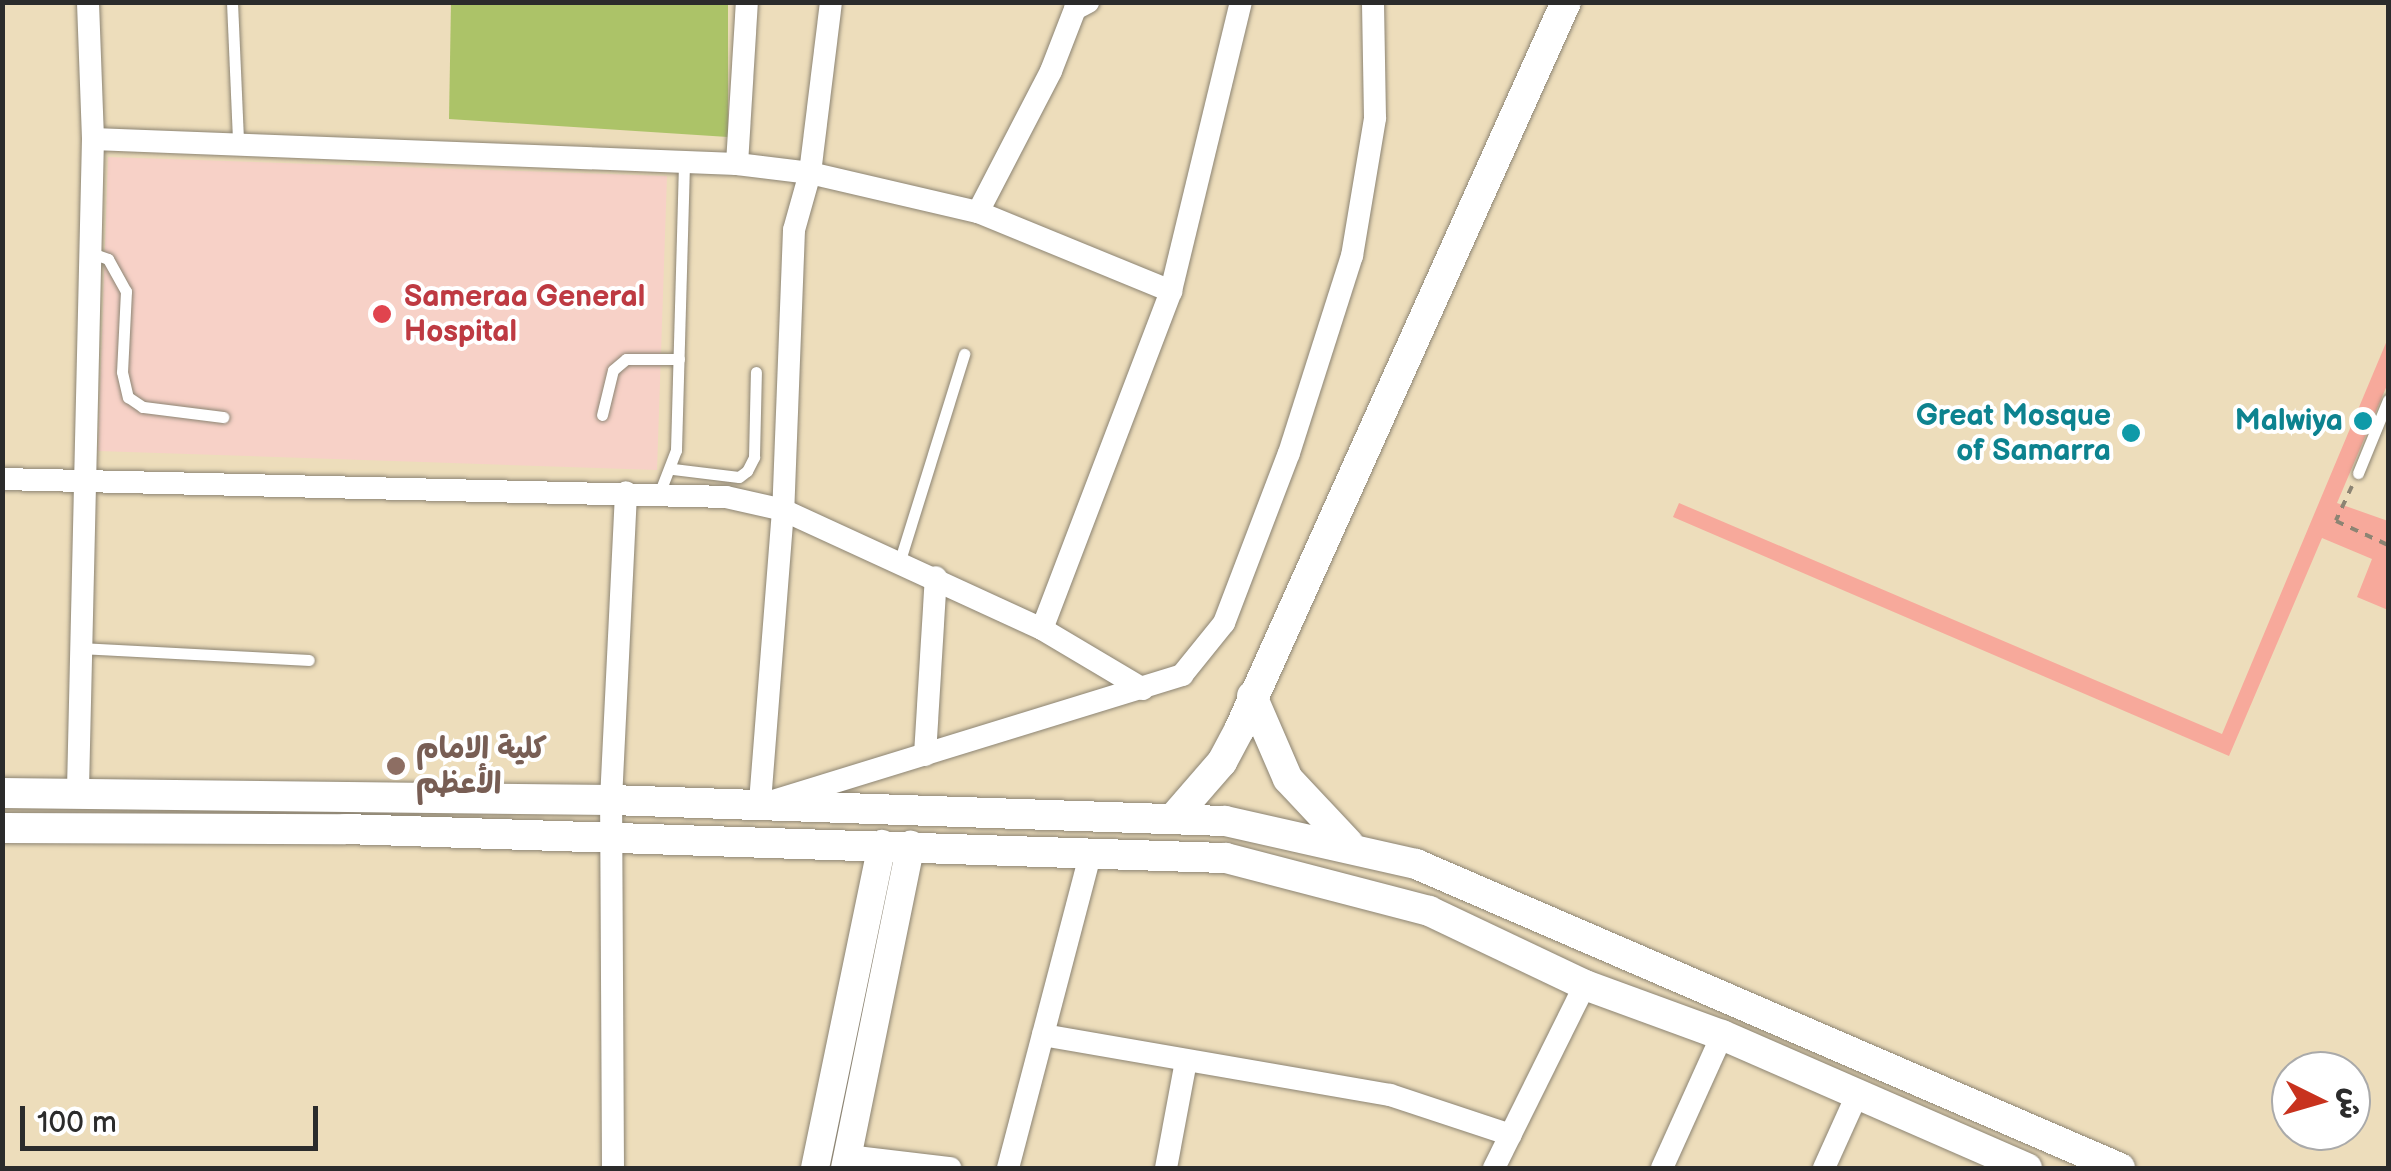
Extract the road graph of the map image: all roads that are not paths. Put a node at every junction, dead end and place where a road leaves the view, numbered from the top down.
1 (88, 2) edge
2 (232, 2) edge
3 (747, 2) edge
4 (832, 2) edge
5 (1088, 2) edge
6 (1241, 2) edge
7 (1373, 2) edge
8 (1566, 2) edge
9 (93, 139) junction
10 (238, 141) junction
11 (684, 162) junction
12 (736, 164) junction
13 (810, 173) junction
14 (978, 212) junction
15 (91, 253) junction
16 (1172, 291) junction
17 (964, 354) dead end
18 (678, 358) junction
19 (756, 372) dead end
20 (2388, 400) edge
21 (602, 415) dead end
22 (223, 418) dead end
23 (672, 468) junction
24 (2358, 473) road end
25 (82, 478) junction
26 (2, 479) edge
27 (626, 492) junction
28 (659, 494) junction
29 (783, 510) junction
30 (900, 560) junction
31 (936, 577) junction
32 (1042, 629) junction
33 (80, 648) junction
34 (309, 660) dead end
35 (1142, 689) junction
36 (1252, 696) junction
37 (926, 755) junction
38 (78, 789) junction
39 (2, 793) edge
40 (611, 800) junction
41 (760, 805) junction
42 (1175, 816) junction
43 (2, 828) edge
44 (610, 837) junction
45 (896, 844) junction
46 (1350, 845) junction
47 (1091, 852) junction
48 (1552, 924) junction
49 (1534, 961) junction
50 (1585, 985) junction
51 (1043, 1034) junction
52 (1722, 1035) junction
53 (1186, 1061) junction
54 (1857, 1095) junction
55 (1511, 1135) junction
56 (846, 1162) edge
57 (614, 1168) edge
58 (815, 1168) edge
59 (950, 1168) edge
60 (1008, 1168) edge
61 (1166, 1168) edge
62 (1494, 1168) edge
63 (1662, 1168) edge
64 (1824, 1168) edge
65 (2028, 1168) edge
66 (2120, 1168) edge

1 - 9 street
2 - 10 lane
3 - 12 street
4 - 13 street
5 - 14 street
6 - 16 street
7 - 35 street
8 - 36 main road
9 - 10 street
9 - 15 street
10 - 11 street
11 - 12 street
11 - 18 lane
12 - 13 street
13 - 14 street
13 - 29 street
14 - 16 street
15 - 22 lane
15 - 25 street
16 - 32 street
17 - 30 lane
18 - 21 lane
18 - 23 lane
19 - 23 lane
20 - 24 lane
23 - 28 lane
25 - 26 street
25 - 27 street
25 - 33 street
27 - 28 street
27 - 40 street
28 - 29 street
29 - 30 street
29 - 41 street
30 - 31 street
31 - 32 street
31 - 37 street
32 - 35 street
33 - 34 lane
33 - 38 street
35 - 37 street
36 - 42 main road
36 - 46 main road
37 - 41 street
38 - 39 main road
38 - 40 main road
40 - 41 main road
40 - 44 street
41 - 42 main road
42 - 46 main road
43 - 44 main road
44 - 45 main road
44 - 57 street
45 - 47 main road
45 - 56 street
45 - 58 street
46 - 48 main road
47 - 49 main road
47 - 51 street
48 - 49 main road
48 - 66 main road
49 - 50 main road
50 - 52 main road
50 - 55 street
51 - 53 street
51 - 60 street
52 - 54 main road
52 - 63 street
53 - 55 street
53 - 61 street
54 - 64 street
54 - 65 main road
55 - 62 street
56 - 59 street

